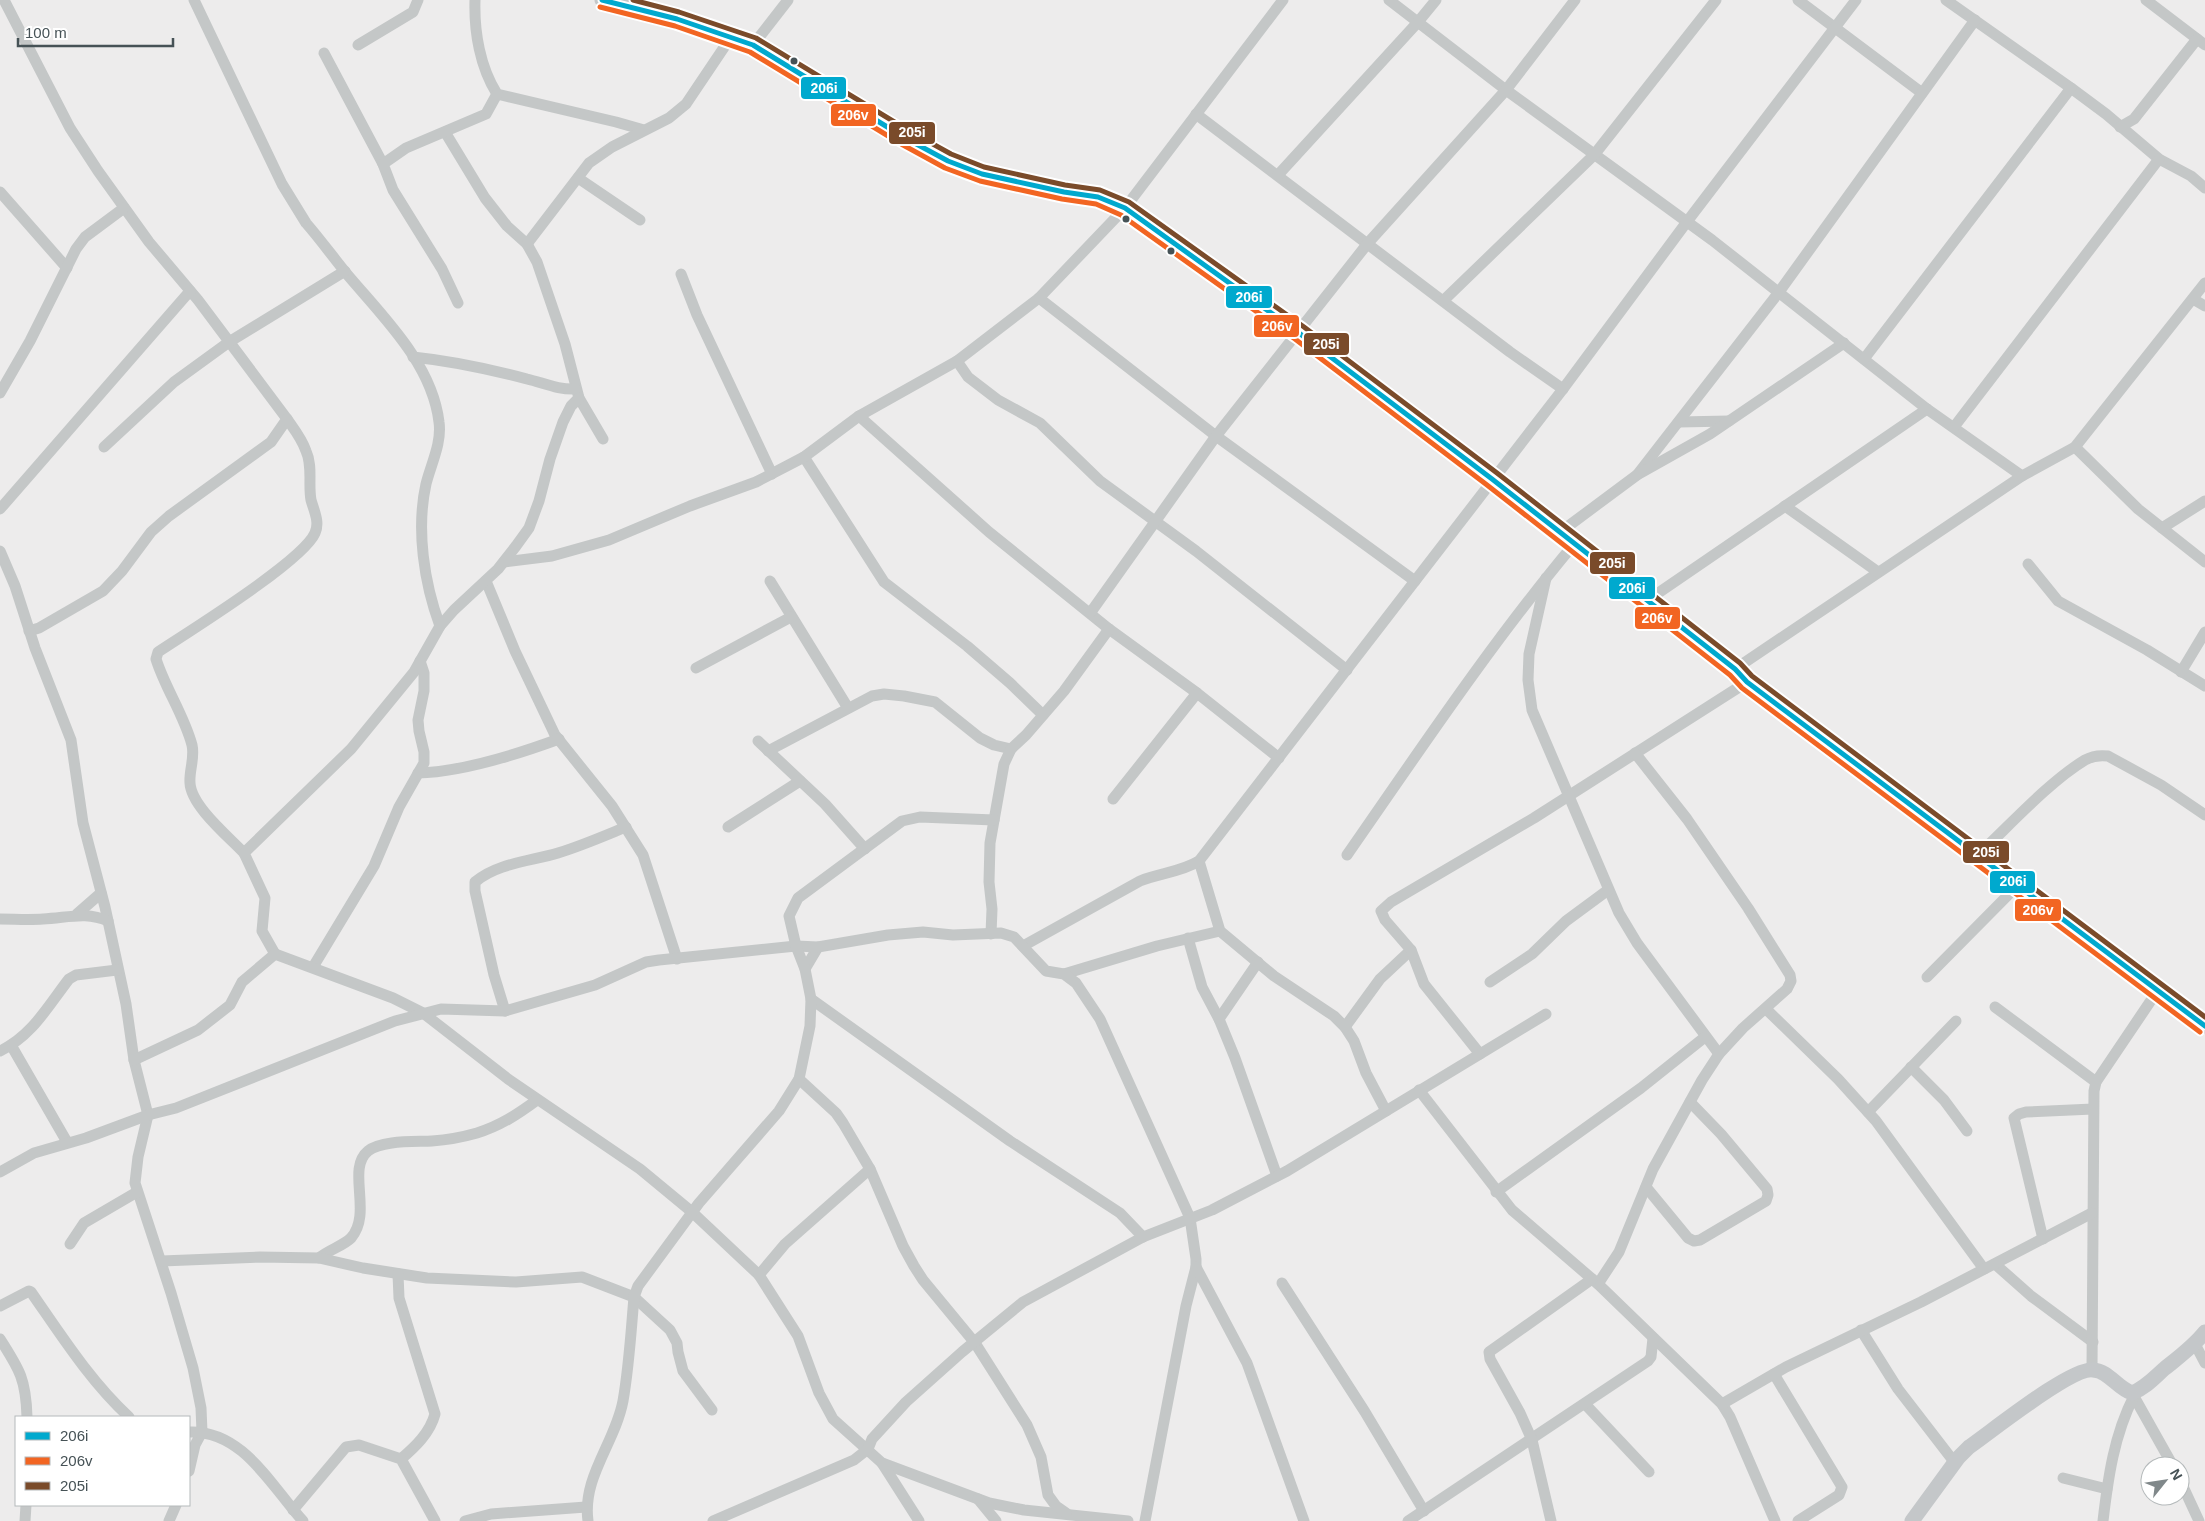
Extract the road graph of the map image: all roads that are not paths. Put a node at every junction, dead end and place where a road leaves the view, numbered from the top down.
1 (4, 0) edge
2 (194, 0) edge
3 (418, 0) edge
4 (475, 0) edge
5 (602, 0) edge
6 (788, 0) edge
7 (1283, 0) edge
8 (1389, 0) edge
9 (1436, 0) edge
10 (1575, 0) edge
11 (1716, 0) edge
12 (1798, 0) edge
13 (1856, 0) edge
14 (1946, 0) edge
15 (2146, 0) edge
16 (1975, 20) junction
17 (1418, 22) junction
18 (1836, 28) junction
19 (731, 37) junction
20 (2201, 42) edge
21 (358, 45) dead end
22 (753, 45) junction
23 (324, 53) dead end
24 (2071, 88) junction
25 (1506, 90) junction
26 (1922, 93) junction
27 (497, 94) junction
28 (1196, 114) junction
29 (2134, 120) junction
30 (2120, 126) junction
31 (644, 130) junction
32 (445, 132) junction
33 (2133, 138) junction
34 (1594, 155) junction
35 (2159, 159) junction
36 (383, 164) junction
37 (1278, 175) junction
38 (578, 178) junction
39 (2205, 188) edge
40 (0, 192) edge
41 (124, 208) junction
42 (1125, 208) junction
43 (640, 220) dead end
44 (1686, 223) junction
45 (1368, 243) junction
46 (527, 244) junction
47 (66, 268) junction
48 (345, 271) junction
49 (681, 274) dead end
50 (2205, 283) edge
51 (190, 291) junction
52 (1779, 292) junction
53 (1039, 298) junction
54 (2193, 299) junction
55 (1444, 300) junction
56 (458, 302) dead end
57 (2205, 306) edge
58 (1299, 333) junction
59 (229, 342) junction
60 (1844, 343) junction
61 (413, 357) junction
62 (1864, 360) junction
63 (957, 361) junction
64 (1563, 390) junction
65 (0, 393) edge
66 (577, 394) junction
67 (1927, 409) junction
68 (859, 416) junction
69 (287, 419) junction
70 (1730, 421) junction
71 (1679, 422) junction
72 (1954, 427) junction
73 (1216, 436) junction
74 (603, 439) dead end
75 (104, 447) dead end
76 (2075, 447) junction
77 (804, 457) junction
78 (772, 474) junction
79 (1637, 475) junction
80 (2022, 476) junction
81 (1492, 479) junction
82 (2205, 501) edge
83 (1786, 506) junction
84 (0, 509) edge
85 (1155, 523) junction
86 (2162, 528) junction
87 (1559, 533) junction
88 (1574, 544) junction
89 (0, 551) edge
90 (504, 562) junction
91 (2205, 562) edge
92 (2028, 564) dead end
93 (1878, 572) junction
94 (1546, 578) junction
95 (486, 581) junction
96 (770, 582) dead end
97 (1415, 582) junction
98 (1648, 600) junction
99 (1091, 612) junction
100 (790, 617) junction
101 (440, 626) junction
102 (1109, 629) junction
103 (28, 631) junction
104 (2205, 632) edge
105 (420, 661) junction
106 (696, 668) dead end
107 (1735, 669) junction
108 (1347, 670) junction
109 (2182, 672) junction
110 (1747, 682) junction
111 (2205, 686) edge
112 (1197, 693) junction
113 (848, 708) junction
114 (1043, 715) junction
115 (559, 739) junction
116 (758, 742) dead end
117 (1011, 748) junction
118 (768, 751) junction
119 (1635, 753) junction
120 (1279, 758) junction
121 (418, 773) junction
122 (800, 782) junction
123 (1568, 795) junction
124 (1113, 799) dead end
125 (2205, 815) edge
126 (994, 820) junction
127 (728, 826) dead end
128 (626, 827) junction
129 (865, 850) junction
130 (244, 853) junction
131 (1347, 854) dead end
132 (1978, 855) junction
133 (1200, 861) junction
134 (2018, 885) junction
135 (1608, 890) junction
136 (100, 893) junction
137 (77, 914) junction
138 (0, 918) edge
139 (108, 921) junction
140 (1220, 930) junction
141 (991, 934) junction
142 (1188, 938) junction
143 (796, 946) junction
144 (818, 946) junction
145 (1022, 946) junction
146 (1411, 950) junction
147 (275, 954) junction
148 (677, 959) junction
149 (1258, 962) junction
150 (313, 967) junction
151 (805, 969) junction
152 (117, 970) junction
153 (1064, 974) junction
154 (1927, 977) dead end
155 (1490, 982) dead end
156 (2158, 990) junction
157 (811, 999) junction
158 (1996, 1007) dead end
159 (1766, 1009) junction
160 (505, 1011) junction
161 (422, 1013) junction
162 (1546, 1014) dead end
163 (1219, 1019) junction
164 (1956, 1021) dead end
165 (2205, 1026) edge
166 (1345, 1027) junction
167 (1705, 1037) junction
168 (11, 1045) junction
169 (0, 1051) edge
170 (1480, 1054) junction
171 (1719, 1054) junction
172 (134, 1060) junction
173 (1911, 1067) junction
174 (799, 1079) junction
175 (2096, 1082) junction
176 (1419, 1090) junction
177 (537, 1100) junction
178 (1690, 1102) junction
179 (2093, 1109) junction
180 (1386, 1111) junction
181 (1868, 1112) junction
182 (148, 1115) junction
183 (1967, 1131) dead end
184 (67, 1142) junction
185 (870, 1170) junction
186 (0, 1172) edge
187 (1277, 1176) junction
188 (1646, 1187) junction
189 (137, 1192) junction
190 (1496, 1192) junction
191 (692, 1212) junction
192 (2092, 1213) junction
193 (1190, 1218) junction
194 (1143, 1237) junction
195 (2043, 1239) junction
196 (70, 1244) dead end
197 (319, 1258) junction
198 (162, 1261) junction
199 (1990, 1266) junction
200 (1196, 1267) junction
201 (398, 1274) junction
202 (759, 1275) junction
203 (1595, 1282) junction
204 (1282, 1283) dead end
205 (634, 1297) junction
206 (0, 1306) edge
207 (1861, 1330) junction
208 (2205, 1332) edge
209 (1653, 1338) junction
210 (0, 1339) edge
211 (2093, 1342) junction
212 (975, 1343) junction
213 (2195, 1344) junction
214 (2205, 1363) edge
215 (2092, 1369) junction
216 (1774, 1374) junction
217 (2133, 1394) junction
218 (1585, 1404) junction
219 (1722, 1404) junction
220 (712, 1410) dead end
221 (27, 1416) edge
222 (128, 1416) edge
223 (190, 1432) edge
224 (202, 1432) junction
225 (1532, 1440) junction
226 (868, 1449) junction
227 (2167, 1456) edge
228 (401, 1459) junction
229 (1955, 1462) junction
230 (882, 1463) junction
231 (190, 1467) edge
232 (1649, 1472) dead end
233 (2063, 1478) dead end
234 (2107, 1489) junction
235 (1048, 1494) junction
236 (978, 1499) junction
237 (2190, 1502) edge
238 (26, 1506) edge
239 (176, 1506) edge
240 (586, 1507) junction
241 (293, 1510) junction
242 (1424, 1510) junction
243 (1035, 1514) edge
244 (1067, 1514) junction
245 (25, 1521) edge
246 (169, 1521) edge
247 (303, 1521) edge
248 (435, 1521) edge
249 (465, 1521) edge
250 (588, 1521) edge
251 (713, 1521) edge
252 (920, 1521) edge
253 (996, 1521) edge
254 (1128, 1521) edge
255 (1145, 1521) edge
256 (1304, 1521) edge
257 (1408, 1521) edge
258 (1550, 1521) edge
259 (1775, 1521) edge
260 (1798, 1521) edge
261 (1912, 1521) edge
262 (2103, 1521) edge
263 (2199, 1521) edge

1 - 41 street
2 - 48 street
3 - 21 street
4 - 27 street
5 - 19 street
6 - 22 street
7 - 28 street
8 - 17 street
9 - 17 street
10 - 25 street
11 - 34 street
12 - 18 street
13 - 18 street
14 - 16 street
15 - 20 street
16 - 24 street
16 - 26 street
17 - 25 street
17 - 37 street
18 - 26 street
18 - 44 street
19 - 22 street
19 - 31 street
20 - 29 street
22 - 42 street
23 - 36 street
24 - 30 street
24 - 62 street
25 - 34 street
25 - 45 street
26 - 52 street
27 - 31 street
27 - 32 street
28 - 37 street
28 - 42 street
29 - 30 street
29 - 33 street
30 - 33 street
31 - 38 street
32 - 36 street
32 - 46 street
33 - 35 street
34 - 44 street
34 - 55 street
35 - 39 street
35 - 72 street
36 - 56 street
37 - 45 street
38 - 43 street
38 - 46 street
40 - 47 street
41 - 47 street
41 - 51 street
42 - 53 street
42 - 58 street
44 - 52 street
44 - 64 street
45 - 55 street
45 - 58 street
46 - 66 street
47 - 65 street
48 - 59 street
48 - 61 street
49 - 78 street
50 - 54 street
51 - 59 street
51 - 84 street
52 - 60 street
52 - 71 street
53 - 63 street
53 - 73 street
54 - 57 street
54 - 76 street
55 - 64 street
58 - 73 street
58 - 81 street
59 - 69 street
59 - 75 street
60 - 62 street
60 - 70 street
61 - 66 street
61 - 101 street
62 - 67 street
63 - 68 street
63 - 85 street
64 - 81 street
66 - 74 street
66 - 90 street
67 - 72 street
67 - 83 street
68 - 77 street
68 - 99 street
69 - 103 street
69 - 130 street
70 - 71 street
70 - 79 street
71 - 79 street
72 - 80 street
73 - 85 street
73 - 97 street
76 - 80 street
76 - 86 street
77 - 78 street
77 - 114 street
78 - 90 street
79 - 87 street
80 - 93 street
81 - 87 street
81 - 97 street
82 - 86 street
83 - 93 street
83 - 98 street
85 - 99 street
85 - 108 street
86 - 91 street
87 - 88 street
88 - 94 street
88 - 98 street
89 - 103 street
90 - 95 street
92 - 109 street
93 - 107 street
94 - 123 street
94 - 131 street
95 - 101 street
95 - 115 street
96 - 100 street
97 - 108 street
98 - 107 street
99 - 102 street
100 - 106 street
100 - 113 street
101 - 105 street
102 - 112 street
102 - 114 street
103 - 136 street
104 - 109 street
105 - 121 street
105 - 130 street
107 - 110 street
108 - 120 street
109 - 111 street
110 - 119 street
110 - 132 street
112 - 120 street
112 - 124 street
113 - 117 street
113 - 118 street
114 - 117 street
115 - 121 street
115 - 128 street
116 - 118 street
117 - 126 street
118 - 122 street
119 - 123 street
119 - 159 street
120 - 133 street
121 - 150 street
122 - 127 street
122 - 129 street
123 - 135 street
123 - 146 street
125 - 132 street
126 - 129 street
126 - 141 street
128 - 148 street
128 - 160 street
129 - 143 street
130 - 147 street
132 - 134 street
133 - 140 street
133 - 145 street
134 - 154 street
134 - 156 street
135 - 155 street
135 - 167 street
136 - 137 street
136 - 139 street
137 - 138 street
137 - 139 street
139 - 152 street
140 - 142 street
140 - 149 street
141 - 144 street
141 - 145 street
142 - 153 street
142 - 163 street
143 - 144 street
143 - 148 street
143 - 151 street
144 - 151 street
145 - 153 street
146 - 166 street
146 - 170 street
147 - 150 street
147 - 172 street
148 - 160 street
149 - 163 street
149 - 166 street
150 - 161 street
151 - 157 street
152 - 168 street
152 - 172 street
153 - 193 street
156 - 165 street
156 - 175 street
157 - 174 street
157 - 194 street
158 - 175 street
159 - 171 street
159 - 181 street
160 - 161 street
161 - 177 street
161 - 182 street
162 - 170 street
163 - 187 street
164 - 173 street
166 - 180 street
167 - 171 street
167 - 190 street
168 - 169 street
168 - 184 street
170 - 176 street
171 - 178 street
172 - 182 street
173 - 181 street
173 - 183 street
174 - 185 street
174 - 191 street
175 - 179 street
176 - 180 street
176 - 190 street
177 - 191 street
177 - 197 street
178 - 188 street
178 - 188 street
179 - 192 street
179 - 195 street
180 - 187 street
181 - 199 street
182 - 184 street
182 - 189 street
184 - 186 street
185 - 202 street
185 - 212 street
187 - 193 street
188 - 203 street
189 - 196 street
189 - 198 street
190 - 203 street
191 - 202 street
191 - 205 street
192 - 195 street
192 - 211 street
193 - 194 street
193 - 200 street
194 - 212 street
195 - 199 street
197 - 198 street
197 - 201 street
198 - 224 street
199 - 207 street
199 - 211 street
200 - 255 street
200 - 256 street
201 - 205 street
201 - 228 street
202 - 226 street
203 - 209 street
203 - 225 street
204 - 242 street
205 - 220 street
205 - 240 street
206 - 222 street
207 - 216 street
207 - 229 street
208 - 213 street
209 - 218 street
209 - 219 street
210 - 221 street
211 - 215 street
212 - 226 street
212 - 235 street
213 - 214 street
213 - 217 street
215 - 217 street
215 - 229 street
216 - 219 street
216 - 260 street
217 - 227 street
217 - 234 street
218 - 225 street
218 - 232 street
219 - 259 street
223 - 224 street
224 - 231 street
224 - 241 street
225 - 242 street
225 - 258 street
226 - 230 street
226 - 251 street
228 - 241 street
228 - 248 street
229 - 261 street
230 - 236 street
230 - 252 street
233 - 234 street
234 - 262 street
235 - 243 street
235 - 244 street
236 - 243 street
236 - 253 street
237 - 263 street
238 - 245 street
239 - 246 street
240 - 249 street
240 - 250 street
241 - 247 street
242 - 257 street
243 - 244 street
244 - 254 street

